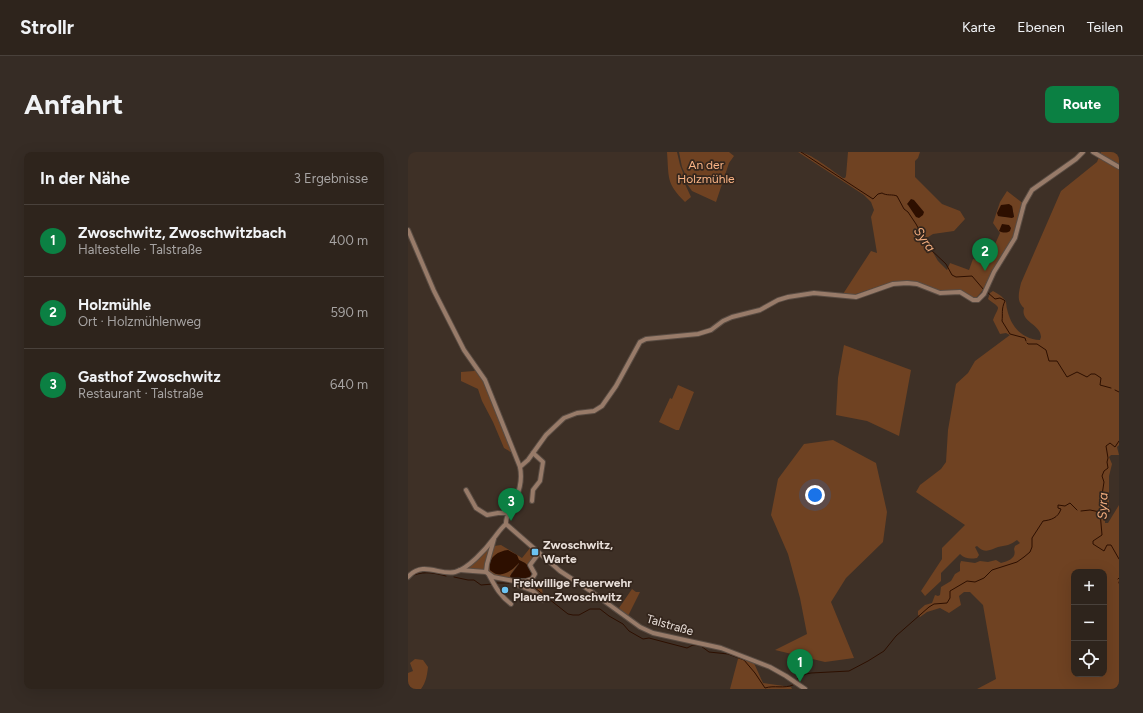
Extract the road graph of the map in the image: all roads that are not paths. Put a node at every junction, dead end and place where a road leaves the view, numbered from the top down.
1 (1083, 152) edge
2 (1093, 152) edge
3 (1119, 167) edge
4 (408, 230) edge
5 (533, 453) junction
6 (520, 467) junction
7 (466, 490) dead end
8 (532, 501) dead end
9 (509, 513) junction
10 (506, 524) junction
11 (494, 538) junction
12 (539, 553) junction
13 (460, 570) junction
14 (488, 573) junction
15 (408, 577) edge
16 (514, 581) junction
17 (543, 600) dead end
18 (511, 604) dead end
19 (805, 689) edge

1 - 5 street
2 - 3 street
4 - 6 street
5 - 6 street
5 - 8 street
6 - 9 street
7 - 9 street
9 - 10 street
10 - 11 street
10 - 12 street, Talstraße
11 - 13 street
11 - 14 street
12 - 16 street
12 - 19 street, Talstraße
13 - 14 street
13 - 15 street
14 - 16 street
14 - 18 street
16 - 17 street

